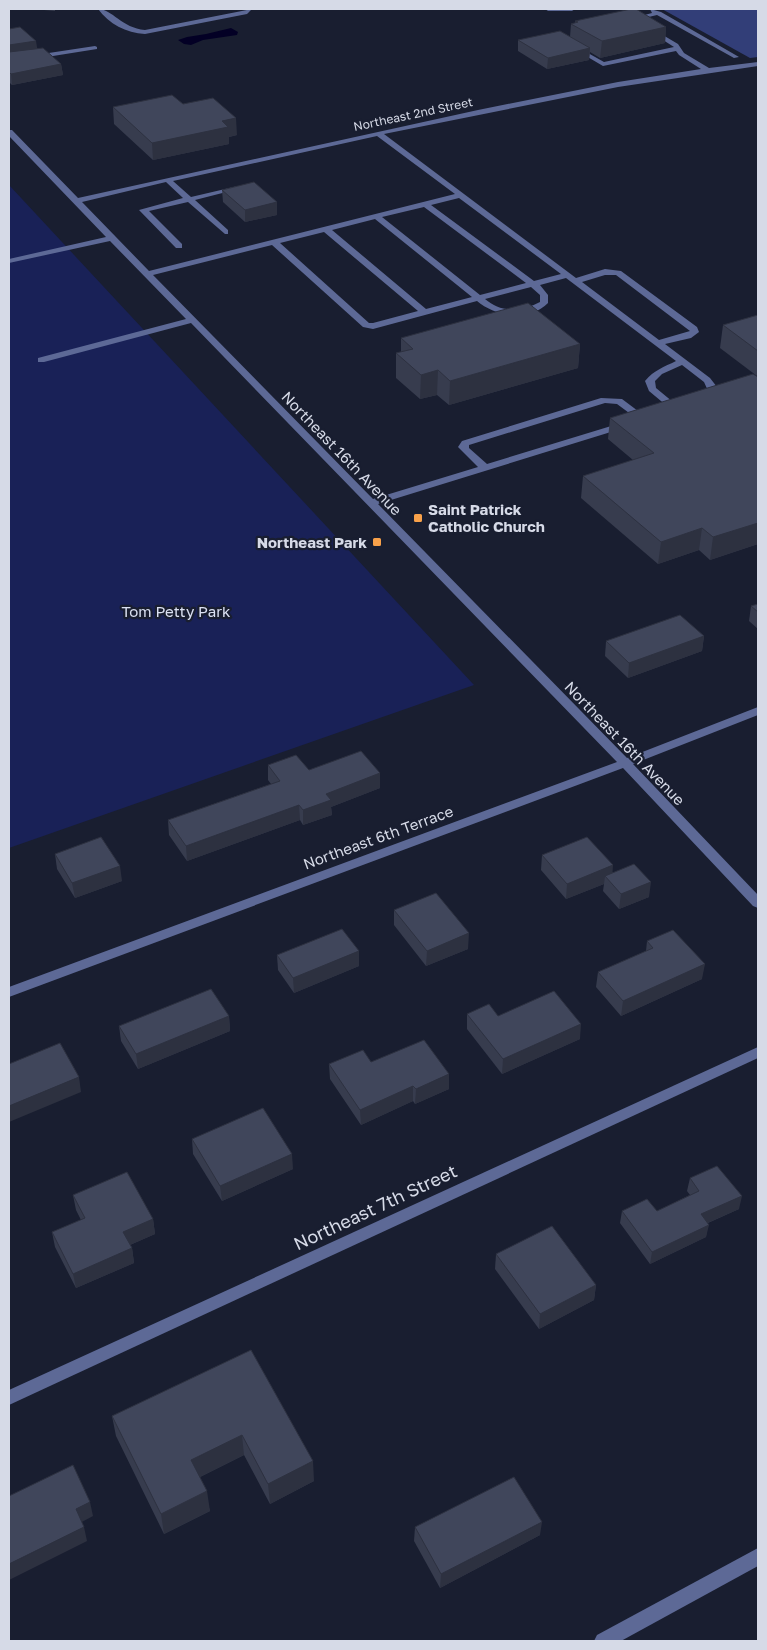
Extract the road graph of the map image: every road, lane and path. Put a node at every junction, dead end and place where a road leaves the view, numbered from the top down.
1 (101, 9) edge
2 (248, 9) edge
3 (548, 9) edge
4 (572, 9) edge
5 (647, 9) edge
6 (659, 14) junction
7 (639, 23) edge
8 (647, 28) edge
9 (573, 47) edge
10 (95, 48) dead end
11 (678, 48) junction
12 (736, 57) dead end
13 (9, 61) edge
14 (758, 64) edge
15 (708, 70) junction
16 (9, 132) edge
17 (378, 133) junction
18 (168, 180) junction
19 (240, 187) edge
20 (461, 195) junction
21 (189, 199) junction
22 (75, 201) junction
23 (425, 204) junction
24 (376, 216) junction
25 (326, 229) junction
26 (226, 232) dead end
27 (110, 238) junction
28 (274, 242) junction
29 (179, 246) dead end
30 (9, 261) edge
31 (146, 274) junction
32 (571, 278) junction
33 (532, 284) junction
34 (478, 299) junction
35 (424, 313) junction
36 (192, 320) junction
37 (658, 344) junction
38 (41, 360) dead end
39 (682, 362) junction
40 (486, 468) junction
41 (370, 503) junction
42 (758, 711) edge
43 (625, 763) junction
44 (758, 903) edge
45 (9, 992) edge
46 (758, 1052) edge
47 (9, 1398) edge
48 (758, 1557) edge
49 (602, 1641) edge

1 - 2 street
3 - 4 street
5 - 6 street
6 - 7 street
6 - 12 street
8 - 11 street
9 - 11 street
10 - 13 street
11 - 15 street
14 - 15 street, Northeast 2nd Street
15 - 17 street, Northeast 2nd Street
16 - 22 street, Northeast 16th Avenue
17 - 18 street, Northeast 2nd Street
17 - 20 street
18 - 21 street
18 - 22 street, Northeast 2nd Street
19 - 21 street
20 - 23 street
20 - 32 street
21 - 26 street
21 - 29 street
22 - 27 street, Northeast 16th Avenue
23 - 24 street
23 - 33 street
24 - 25 street
24 - 34 street
25 - 28 street
25 - 35 street
27 - 30 street
27 - 31 street, Northeast 16th Avenue
28 - 31 street
28 - 35 street
31 - 36 street, Northeast 16th Avenue
32 - 33 street
32 - 37 street
32 - 37 street
33 - 34 street
33 - 34 street
34 - 35 street
36 - 38 street
36 - 41 street, Northeast 16th Avenue
37 - 39 street
39 - 39 street
40 - 40 street
40 - 41 street
41 - 43 street, Northeast 16th Avenue
42 - 43 street, Northeast 6th Terrace
43 - 44 street, Northeast 16th Avenue
43 - 45 street, Northeast 6th Terrace
46 - 47 street, Northeast 7th Street
48 - 49 street

